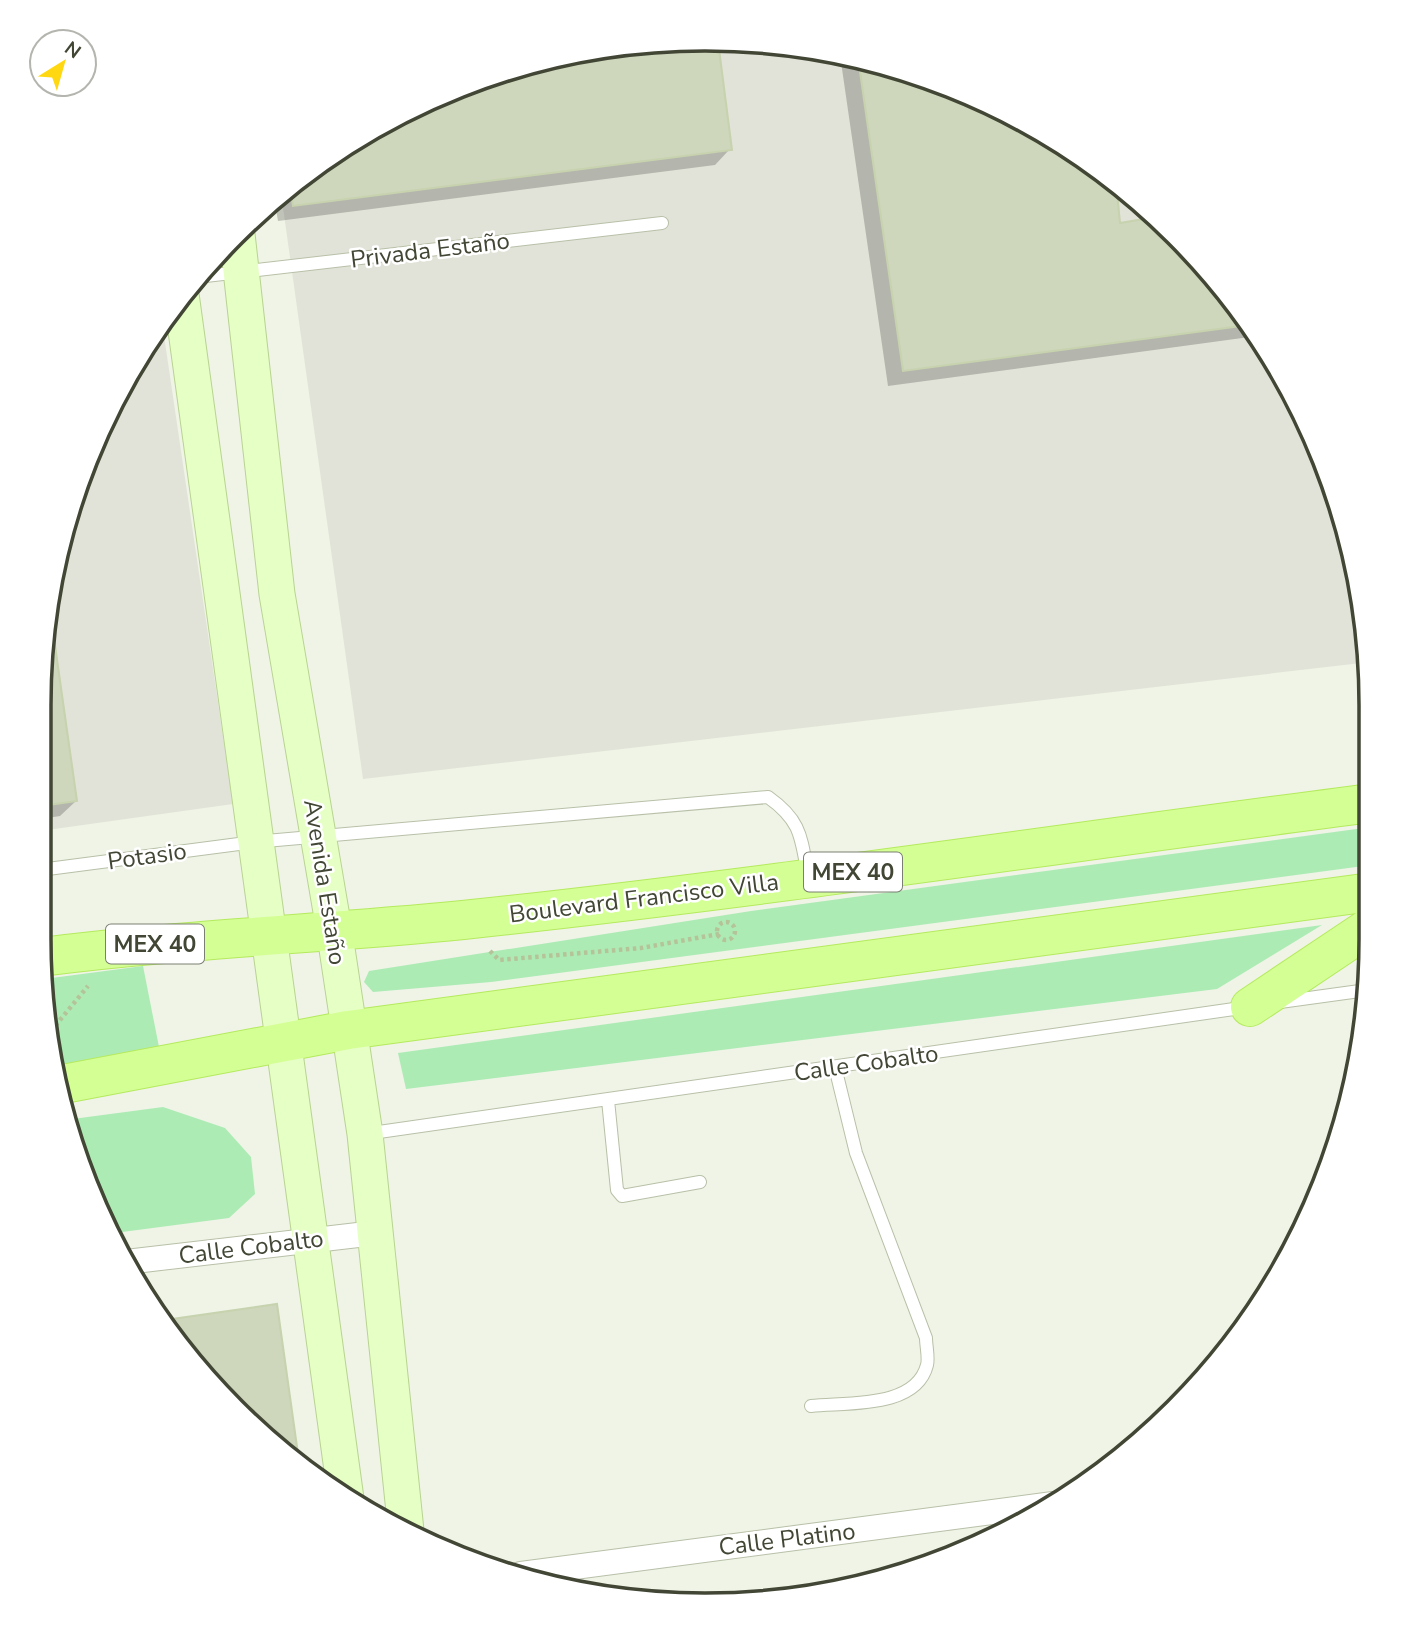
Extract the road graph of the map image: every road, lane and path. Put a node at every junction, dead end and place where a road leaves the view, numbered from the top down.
1 (662, 223) dead end
2 (239, 246) edge
3 (242, 272) junction
4 (212, 275) edge
5 (183, 311) edge
6 (277, 594) junction
7 (222, 602) junction
8 (1359, 805) edge
9 (318, 835) junction
10 (254, 842) junction
11 (51, 869) edge
12 (808, 878) junction
13 (1359, 894) edge
14 (461, 920) junction
15 (334, 929) junction
16 (269, 934) junction
17 (719, 934) dead end
18 (1359, 934) edge
19 (51, 956) edge
20 (1357, 991) edge
21 (1250, 1007) junction
22 (348, 1030) junction
23 (281, 1040) junction
24 (835, 1068) junction
25 (67, 1084) edge
26 (608, 1100) junction
27 (365, 1134) junction
28 (700, 1182) dead end
29 (375, 1233) junction
30 (309, 1239) junction
31 (135, 1261) edge
32 (811, 1406) dead end
33 (344, 1484) edge
34 (1030, 1507) edge
35 (405, 1520) edge
36 (539, 1572) edge

1 - 3 lane, Privada Estaño
2 - 3 main road, Avenida Estaño
3 - 4 lane, Privada Estaño
3 - 6 main road, Avenida Estaño
5 - 7 main road
6 - 7 main road
6 - 9 main road, Avenida Estaño
7 - 10 main road
8 - 12 main road, Boulevard Francisco Villa / MEX 40
9 - 10 lane, Potasio
9 - 12 lane, Potasio
9 - 15 main road, Avenida Estaño
10 - 11 lane, Potasio
10 - 16 main road
12 - 14 main road, Boulevard Francisco Villa / MEX 40
13 - 22 main road
14 - 15 main road, Boulevard Francisco Villa / MEX 40
14 - 17 path
15 - 16 main road, Boulevard Francisco Villa / MEX 40
15 - 22 main road, Avenida Estaño
16 - 19 main road, Boulevard Francisco Villa / MEX 40
16 - 23 main road
18 - 21 main road
20 - 21 lane, Calle Cobalto
21 - 24 lane, Calle Cobalto
22 - 23 main road
22 - 27 main road, Avenida Estaño
23 - 25 main road
23 - 30 main road
24 - 26 lane, Calle Cobalto
24 - 32 lane
26 - 27 lane, Calle Cobalto
26 - 28 lane
27 - 29 main road, Avenida Estaño
29 - 30 street, Calle Cobalto
29 - 35 main road, Avenida Estaño
30 - 31 street, Calle Cobalto
30 - 33 main road
34 - 36 street, Calle Platino

